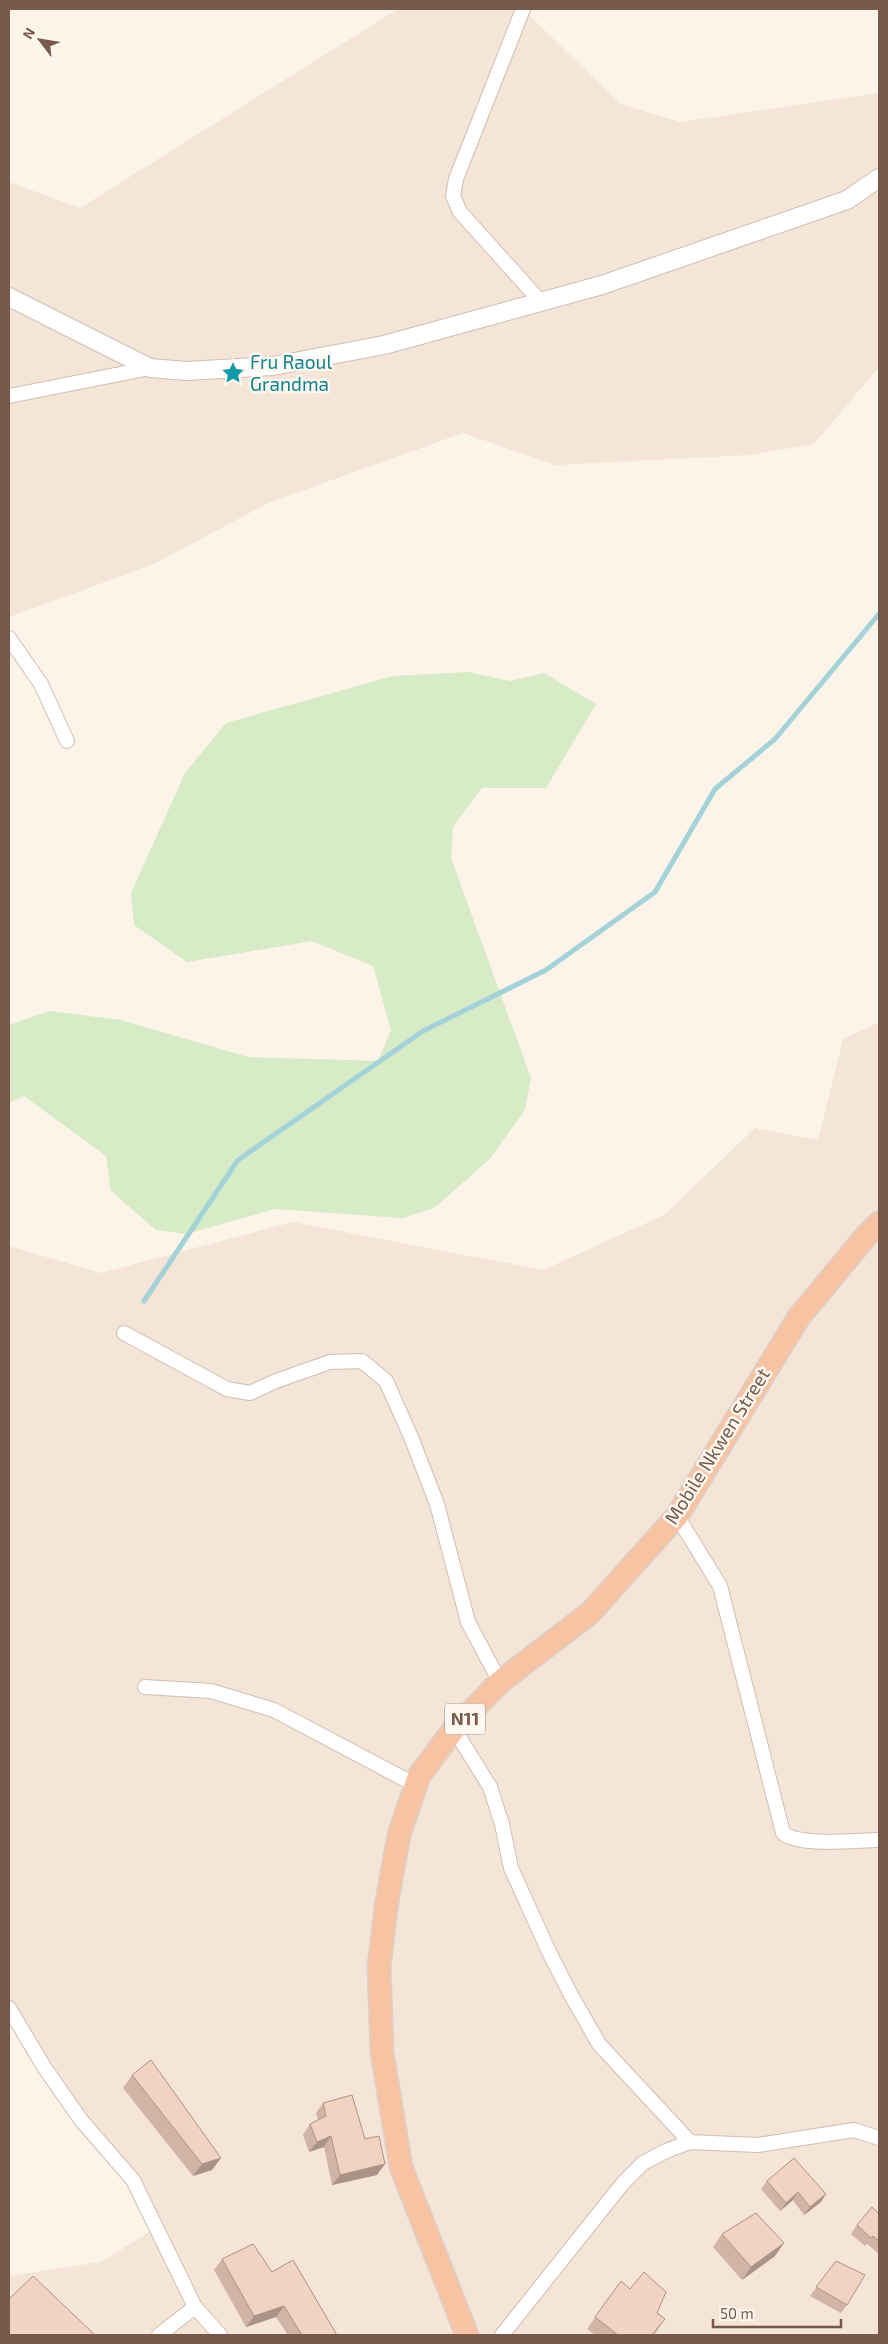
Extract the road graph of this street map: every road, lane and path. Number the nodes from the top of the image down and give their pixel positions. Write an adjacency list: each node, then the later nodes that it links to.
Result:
1 (523, 9): 4 (street)
2 (879, 178): 4 (street)
3 (9, 297): 5 (street)
4 (541, 302): 5 (street)
5 (150, 368): 6 (street)
6 (9, 396)
7 (9, 638): 8 (street)
8 (67, 741)
9 (879, 1223): 11 (highway, Mobile Nkwen Street / N11)
10 (124, 1334): 12 (street)
11 (677, 1516): 12 (highway, Mobile Nkwen Street / N11); 16 (street)
12 (500, 1682): 14 (highway, Mobile Nkwen Street / N11)
13 (145, 1687): 15 (street)
14 (454, 1729): 15 (highway, Mobile Nkwen Street / N11); 19 (street)
15 (419, 1776): 23 (highway, Mobile Nkwen Street / N11)
16 (879, 1840)
17 (9, 2008): 20 (street)
18 (879, 2138): 19 (street)
19 (690, 2142): 24 (street)
20 (195, 2307): 21 (street); 22 (street)
21 (159, 2335)
22 (220, 2335)
23 (468, 2335)
24 (502, 2335)

